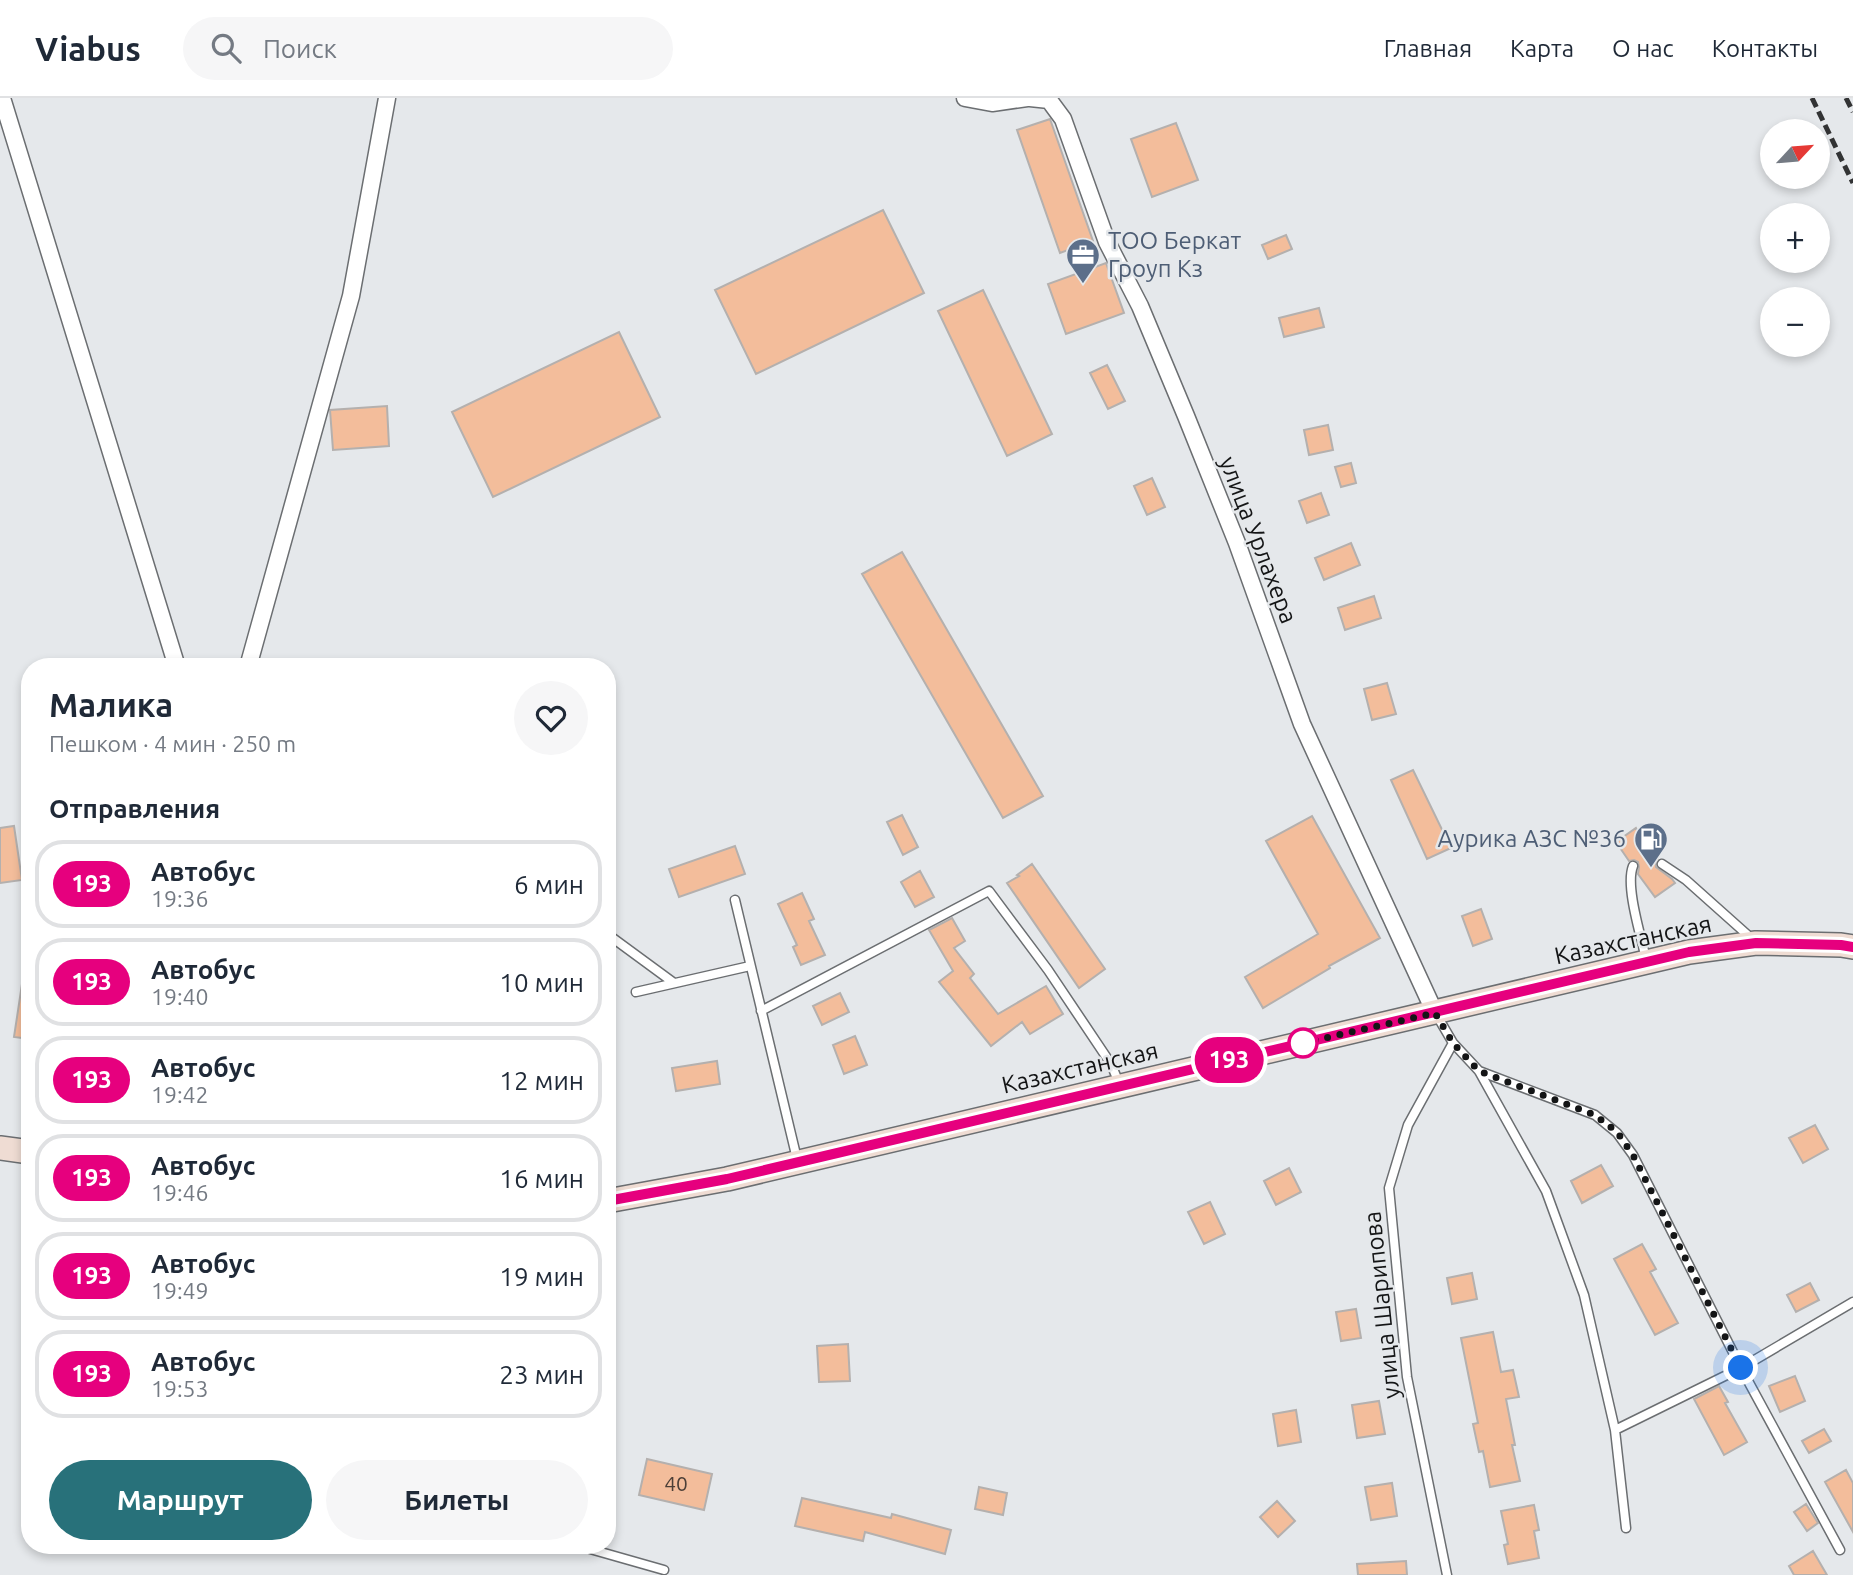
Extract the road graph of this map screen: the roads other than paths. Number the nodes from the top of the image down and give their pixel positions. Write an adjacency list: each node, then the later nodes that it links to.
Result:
1 (2, 98): 5 (street)
2 (387, 98): 6 (street)
3 (965, 98): 4 (street, улица Урлахера)
4 (1028, 98): 18 (street, улица Урлахера)
5 (174, 658)
6 (250, 658)
7 (1662, 864): 11 (lane)
8 (1633, 866): 13 (lane)
9 (735, 900): 14 (lane)
10 (616, 940): 15 (lane)
11 (1756, 943): 12 (main road, Казахстанская); 13 (main road, Казахстанская)
12 (1853, 947)
13 (1646, 962): 18 (main road, Казахстанская)
14 (750, 966): 15 (lane); 17 (lane)
15 (674, 983): 16 (lane)
16 (636, 992)
17 (761, 1011): 21 (lane); 24 (lane)
18 (1435, 1013): 19 (lane); 21 (main road, Казахстанская)
19 (1453, 1043): 20 (lane); 33 (lane, улица Шарипова)
20 (1479, 1071): 27 (lane); 28 (lane)
21 (1120, 1086): 24 (main road, Казахстанская)
22 (0, 1148): 23 (main road)
23 (21, 1151)
24 (798, 1162): 25 (main road, Казахстанская)
25 (616, 1199)
26 (1853, 1302): 27 (lane)
27 (1741, 1368): 28 (lane); 30 (lane)
28 (1615, 1430): 29 (lane)
29 (1626, 1528)
30 (1840, 1550)
31 (608, 1554): 32 (lane)
32 (664, 1570)
33 (1447, 1575)

